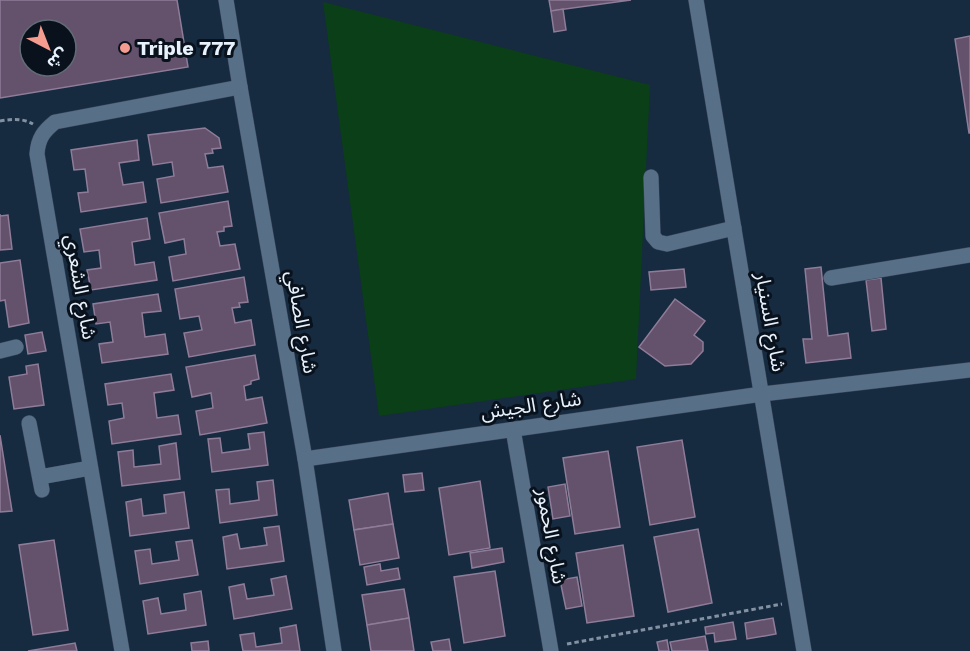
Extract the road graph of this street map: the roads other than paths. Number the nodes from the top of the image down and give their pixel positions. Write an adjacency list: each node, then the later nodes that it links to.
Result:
1 (226, 0): 3 (street, شارع الصافي)
2 (696, 0): 5 (street, شارع السنيار)
3 (240, 87): 14 (street, شارع الصافي); 15 (street, شارع الشعري)
4 (651, 177): 5 (street)
5 (734, 228): 11 (street, شارع السنيار)
6 (970, 255): 7 (street)
7 (831, 278)
8 (16, 347): 9 (street)
9 (0, 351)
10 (970, 370): 11 (street, شارع الجيش)
11 (762, 394): 13 (street, شارع الجيش); 19 (street, شارع السنيار)
12 (29, 423): 15 (street)
13 (513, 429): 14 (street, شارع الجيش); 16 (street, شارع الحمور)
14 (305, 459): 18 (street, شارع الصافي)
15 (90, 468): 17 (street, شارع الشعري)
16 (550, 649)
17 (122, 651)
18 (334, 651)
19 (804, 651)

